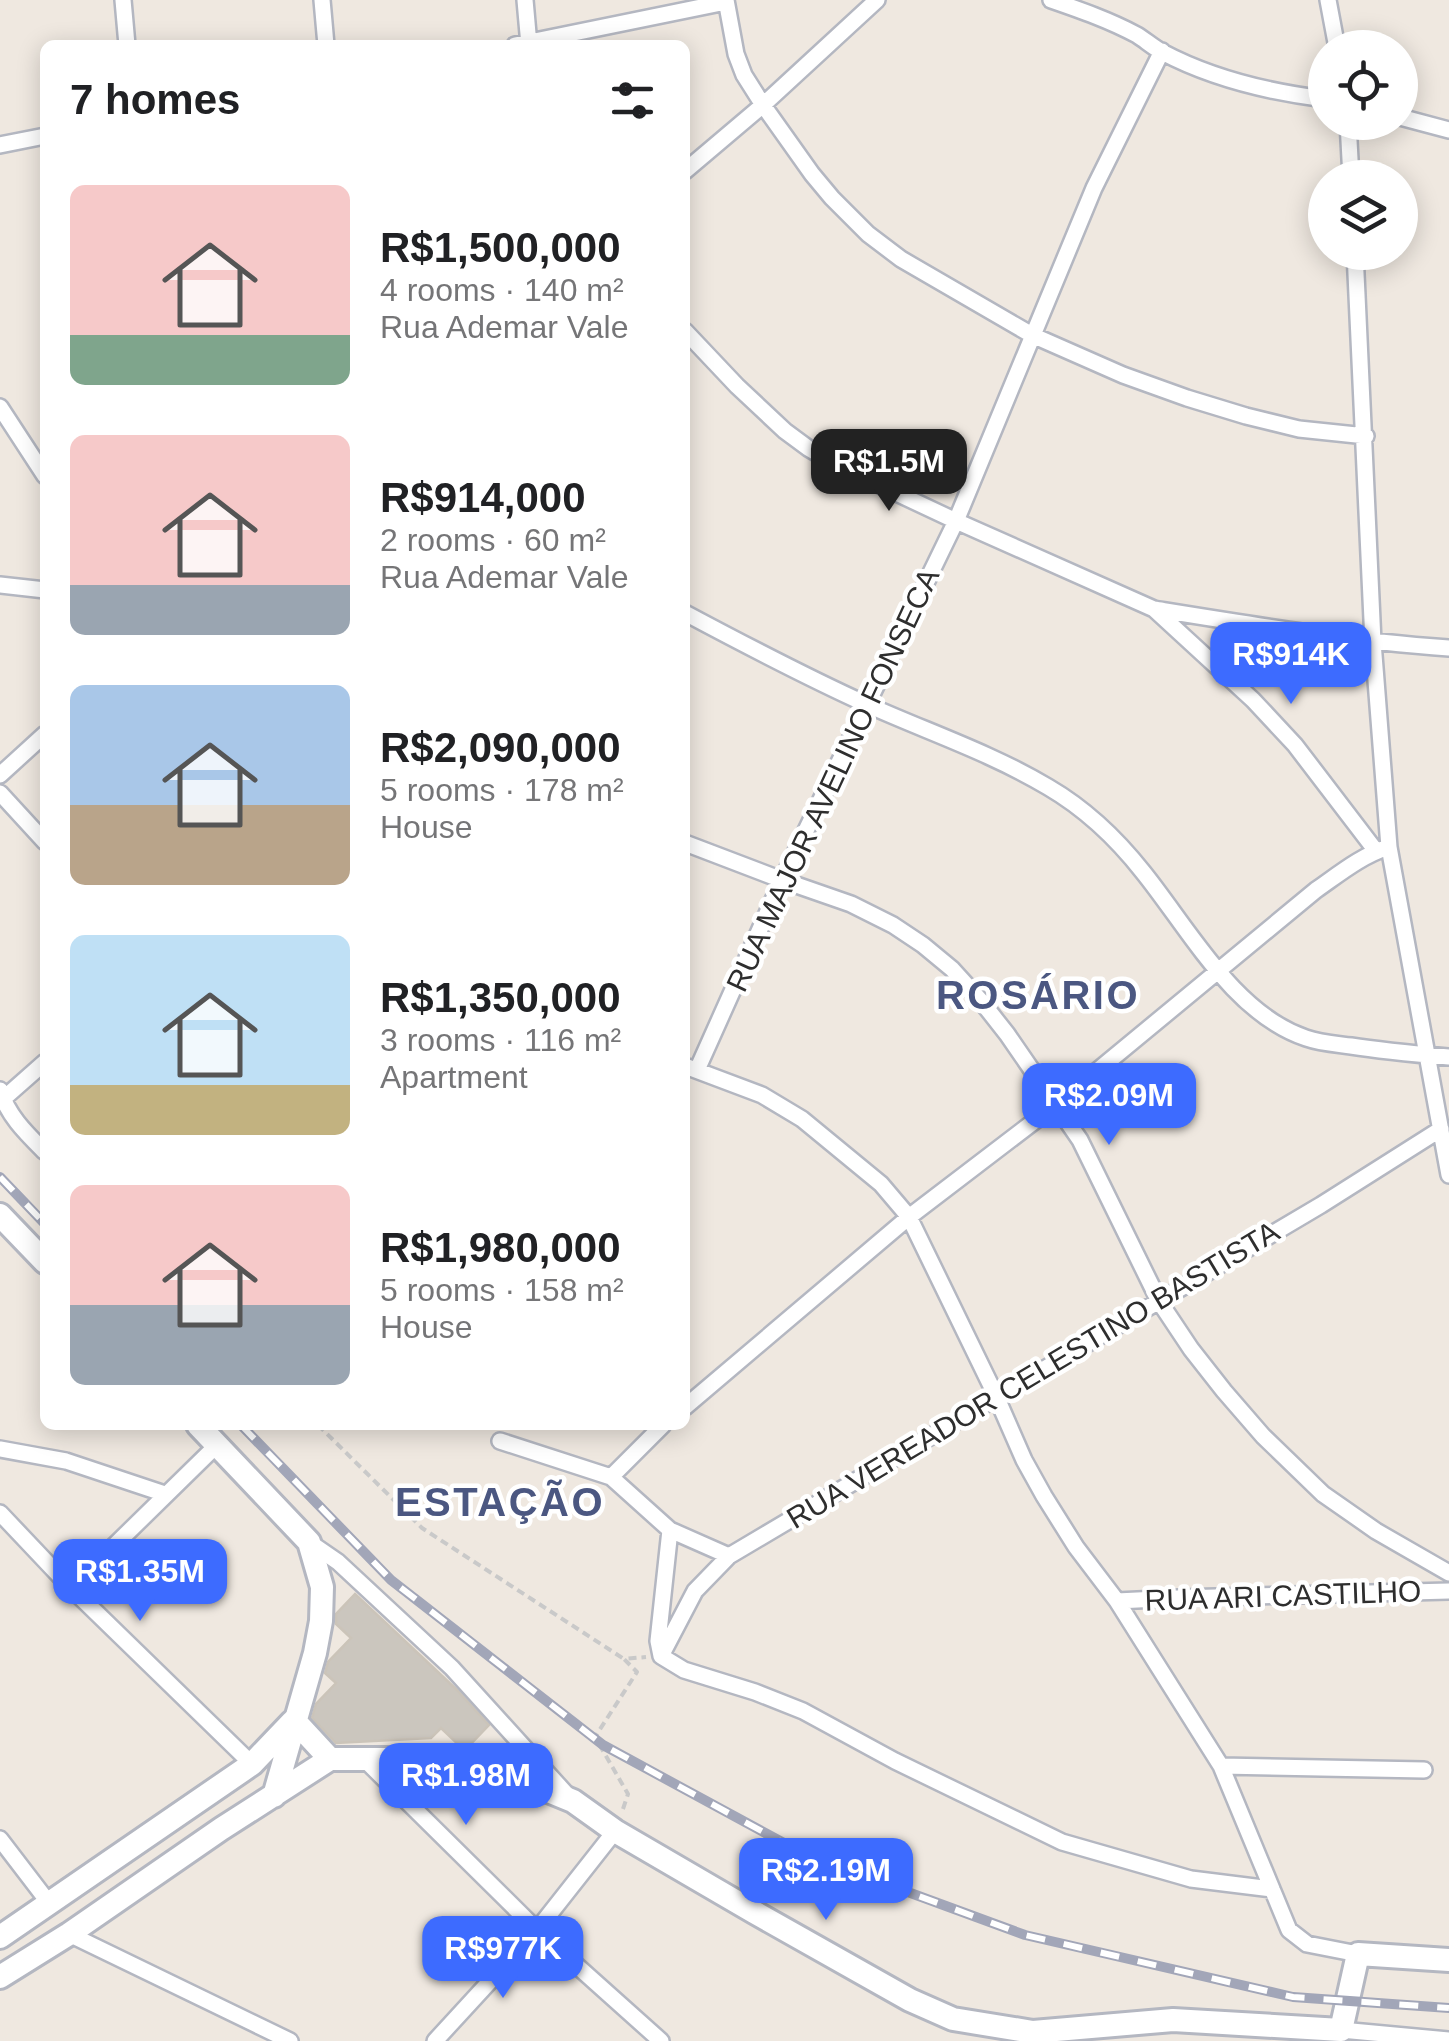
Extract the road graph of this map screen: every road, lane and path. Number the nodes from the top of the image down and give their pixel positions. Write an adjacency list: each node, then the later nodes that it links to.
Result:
1 (123, 0): 11 (street)
2 (322, 0): 12 (street)
3 (525, 0): 13 (street)
4 (877, 0): 17 (street)
5 (1050, 0): 9 (street)
6 (1108, 0): 9 (street)
7 (1328, 0): 10 (street)
8 (726, 1): 14 (street); 17 (street)
9 (1098, 16): 15 (street)
10 (1334, 30)
11 (127, 40)
12 (326, 40)
13 (524, 40)
14 (543, 40)
15 (1162, 52): 16 (street); 24 (street, RUA MAJOR AVELINO FONSECA)
16 (1308, 98)
17 (763, 104): 22 (street); 24 (street)
18 (1418, 122): 19 (street)
19 (1449, 130)
20 (40, 137): 21 (street)
21 (0, 145)
22 (690, 167)
23 (1357, 270): 27 (street)
24 (1032, 335): 27 (street); 29 (street, RUA MAJOR AVELINO FONSECA)
25 (690, 336): 29 (street)
26 (3, 414): 28 (street)
27 (1366, 436): 34 (street)
28 (40, 469)
29 (956, 522): 32 (street); 36 (street, RUA MAJOR AVELINO FONSECA)
30 (0, 586): 31 (street)
31 (40, 590)
32 (1154, 608): 34 (street); 42 (street)
33 (690, 615): 36 (street)
34 (1374, 642): 35 (street); 42 (street)
35 (1449, 648)
36 (868, 705): 43 (street, RUA MAJOR AVELINO FONSECA); 44 (street)
37 (40, 739): 38 (street)
38 (0, 775)
39 (0, 793): 40 (street)
40 (40, 837)
41 (690, 845): 43 (street)
42 (1382, 849): 44 (street); 45 (street)
43 (782, 880): 48 (street, RUA MAJOR AVELINO FONSECA); 50 (street)
44 (1218, 970): 45 (street); 50 (street)
45 (1428, 1055): 46 (street); 51 (street)
46 (1449, 1056)
47 (40, 1066): 49 (street)
48 (691, 1068): 55 (street)
49 (1, 1095): 52 (street)
50 (1057, 1104): 55 (street); 57 (street)
51 (1441, 1130): 53 (street); 57 (street, RUA VEREADOR CELESTINO BASTISTA)
52 (40, 1147)
53 (1449, 1175)
54 (0, 1214): 56 (main road)
55 (909, 1217): 58 (street); 59 (street)
56 (40, 1257)
57 (1159, 1301): 58 (street, RUA VEREADOR CELESTINO BASTISTA); 72 (street)
58 (996, 1396): 71 (street, RUA VEREADOR CELESTINO BASTISTA); 75 (street)
59 (690, 1403)
60 (203, 1430): 64 (main road)
61 (323, 1430): 77 (path)
62 (658, 1430): 66 (street)
63 (500, 1441): 66 (street)
64 (216, 1444): 67 (street); 70 (main road)
65 (0, 1449): 67 (street)
66 (610, 1478): 69 (street)
67 (165, 1494): 73 (street)
68 (0, 1513): 73 (street)
69 (670, 1530): 71 (street); 76 (street)
70 (309, 1542): 78 (main road); 87 (street)
71 (730, 1556): 76 (street, RUA VEREADOR CELESTINO BASTISTA)
72 (1449, 1571)
73 (71, 1588): 82 (street)
74 (1449, 1591): 75 (street, RUA ARI CASTILHO)
75 (1117, 1601): 83 (street)
76 (661, 1656): 77 (path); 91 (street)
77 (624, 1658): 89 (path)
78 (294, 1720): 80 (main road); 81 (main road); 82 (main road)
79 (364, 1758): 80 (main road); 87 (main road); 93 (street)
80 (330, 1759): 81 (main road); 85 (main road)
81 (282, 1763): 82 (main road); 85 (main road)
82 (252, 1764): 86 (main road)
83 (1221, 1766): 84 (street); 91 (street)
84 (1424, 1770)
85 (274, 1796): 88 (main road)
86 (200, 1800): 88 (main road); 92 (main road)
87 (573, 1802): 89 (main road)
88 (222, 1829): 94 (main road)
89 (615, 1830): 93 (street); 100 (main road)
90 (0, 1839): 92 (street)
91 (1272, 1889): 96 (street)
92 (48, 1903): 94 (main road); 95 (main road)
93 (538, 1930): 103 (street); 104 (street)
94 (70, 1934): 98 (main road); 102 (street)
95 (0, 1936)
96 (1358, 1954): 97 (main road); 99 (main road)
97 (1449, 1960)
98 (0, 1977)
99 (1342, 2030): 100 (main road); 101 (street)
100 (1032, 2037)
101 (1449, 2040)
102 (290, 2041)
103 (435, 2041)
104 (661, 2041)

